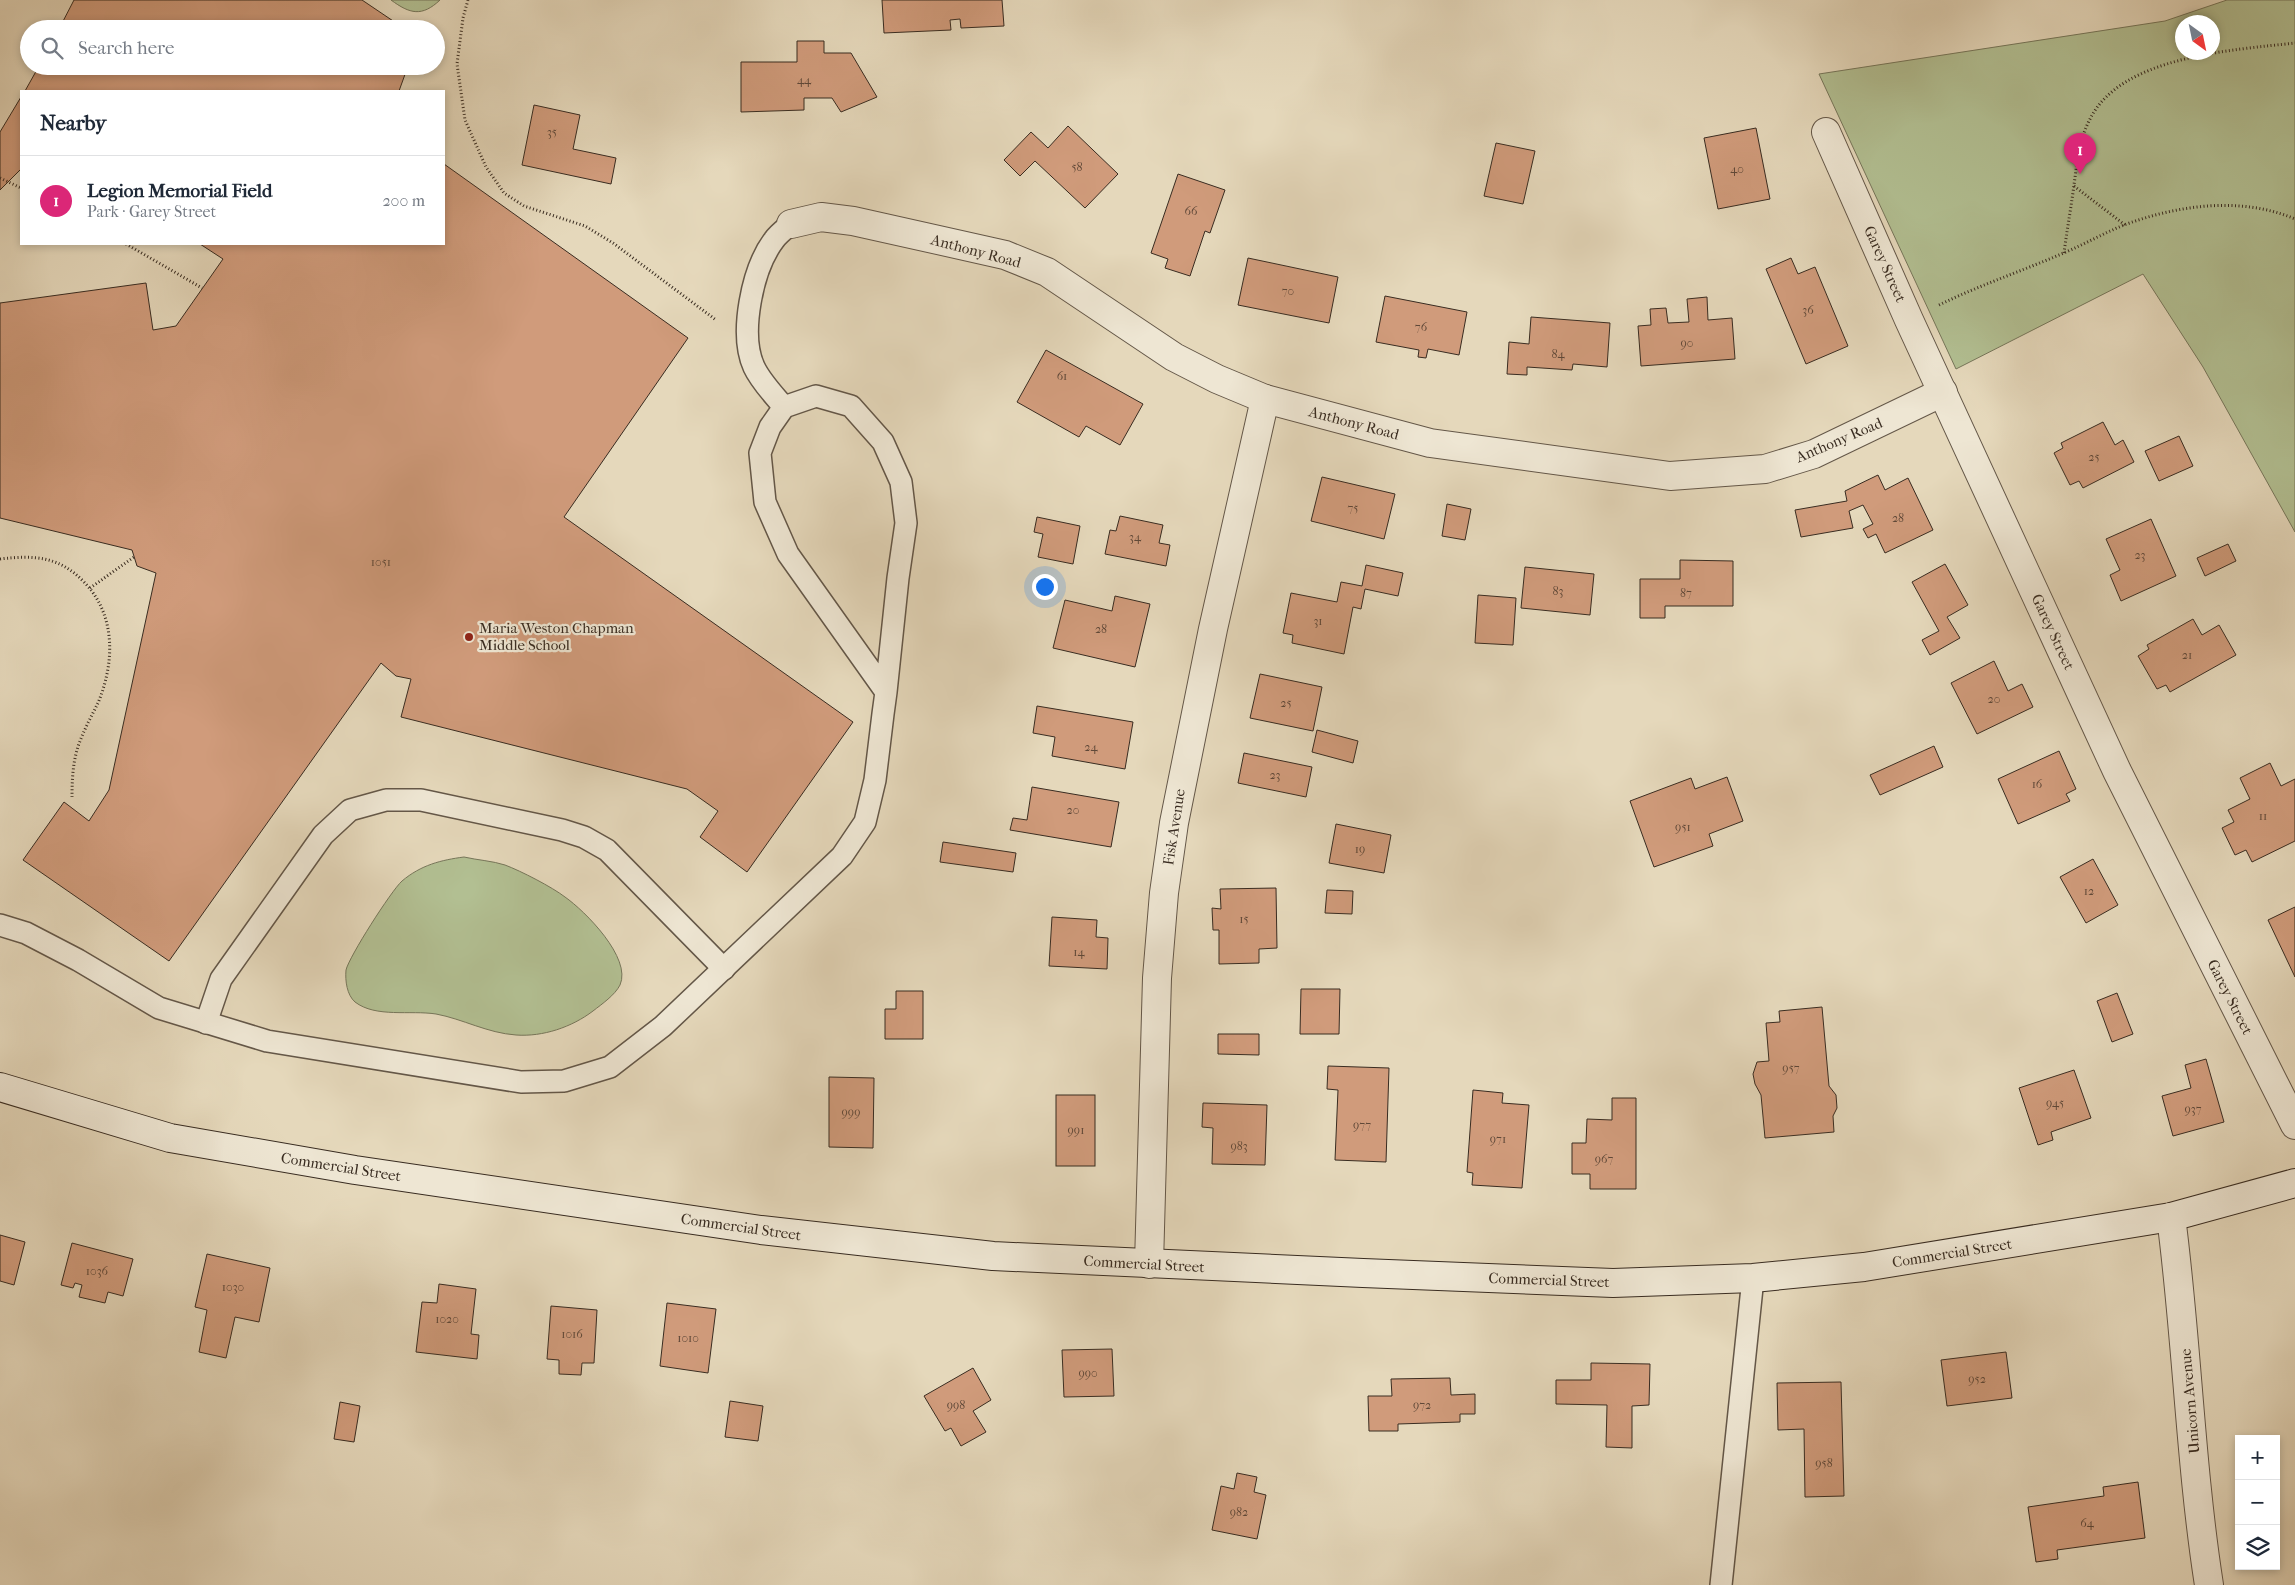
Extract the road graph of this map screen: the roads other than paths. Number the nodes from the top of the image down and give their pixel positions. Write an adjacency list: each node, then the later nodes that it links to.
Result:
1 (1826, 132): 3 (street, Garey Street)
2 (791, 224): 4 (street, Anthony Road); 5 (lane)
3 (1943, 392): 4 (street, Anthony Road); 11 (street, Garey Street)
4 (1265, 399): 14 (street, Fisk Avenue)
5 (784, 407): 6 (lane); 6 (lane)
6 (886, 692): 8 (lane)
7 (0, 925): 9 (lane)
8 (724, 969): 9 (lane); 9 (lane)
9 (206, 1023)
10 (0, 1087): 14 (street, Commercial Street)
11 (2295, 1126)
12 (2295, 1183): 13 (street, Commercial Street)
13 (2170, 1217): 15 (street, Commercial Street); 17 (street, Unicorn Avenue)
14 (1149, 1264): 15 (street, Commercial Street)
15 (1753, 1278): 16 (lane)
16 (1721, 1585)
17 (2208, 1585)

